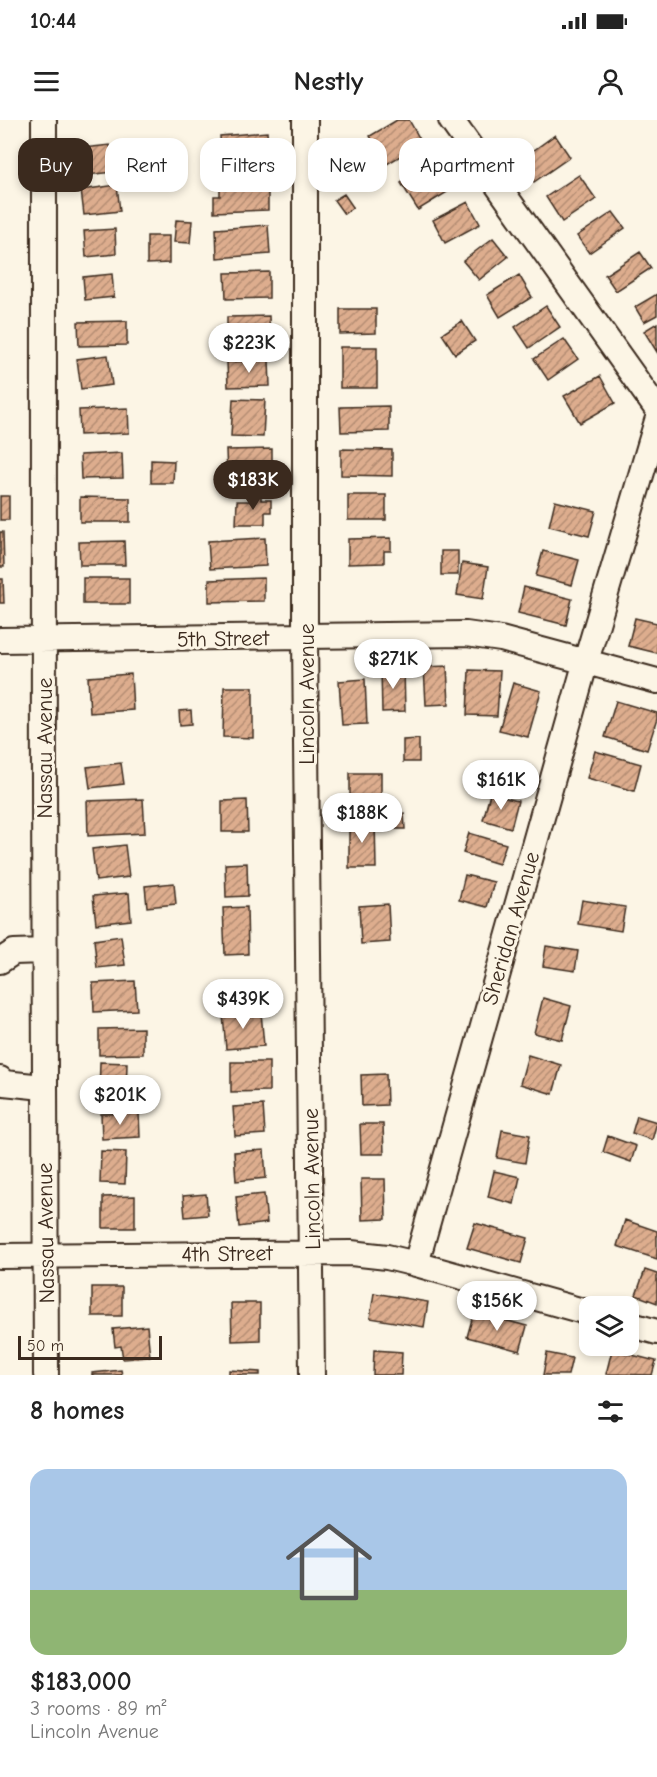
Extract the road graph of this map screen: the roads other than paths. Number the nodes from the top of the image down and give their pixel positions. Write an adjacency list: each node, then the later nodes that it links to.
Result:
1 (44, 120): 8 (street, Nassau Avenue)
2 (305, 120): 6 (street, Lincoln Avenue)
3 (451, 120): 4 (street)
4 (657, 409)
5 (657, 421): 9 (street, Sheridan Avenue)
6 (305, 637): 8 (street, 5th Street); 9 (street, 5th Street); 15 (street, Lincoln Avenue)
7 (0, 640): 8 (street, 5th Street)
8 (45, 640): 11 (street, Nassau Avenue)
9 (586, 661): 10 (street, 5th Street); 18 (street, Sheridan Avenue)
10 (657, 681)
11 (43, 951): 12 (street); 14 (street, Nassau Avenue)
12 (0, 961)
13 (0, 1079): 14 (street)
14 (43, 1087): 16 (street, Nassau Avenue)
15 (311, 1252): 16 (street, 4th Street); 18 (street, 4th Street); 23 (street, Lincoln Avenue)
16 (45, 1255): 17 (street, 4th Street); 22 (street, Nassau Avenue)
17 (0, 1256)
18 (416, 1264): 19 (street, 4th Street)
19 (579, 1310)
20 (639, 1327): 21 (street)
21 (657, 1332)
22 (46, 1375)
23 (312, 1375)

